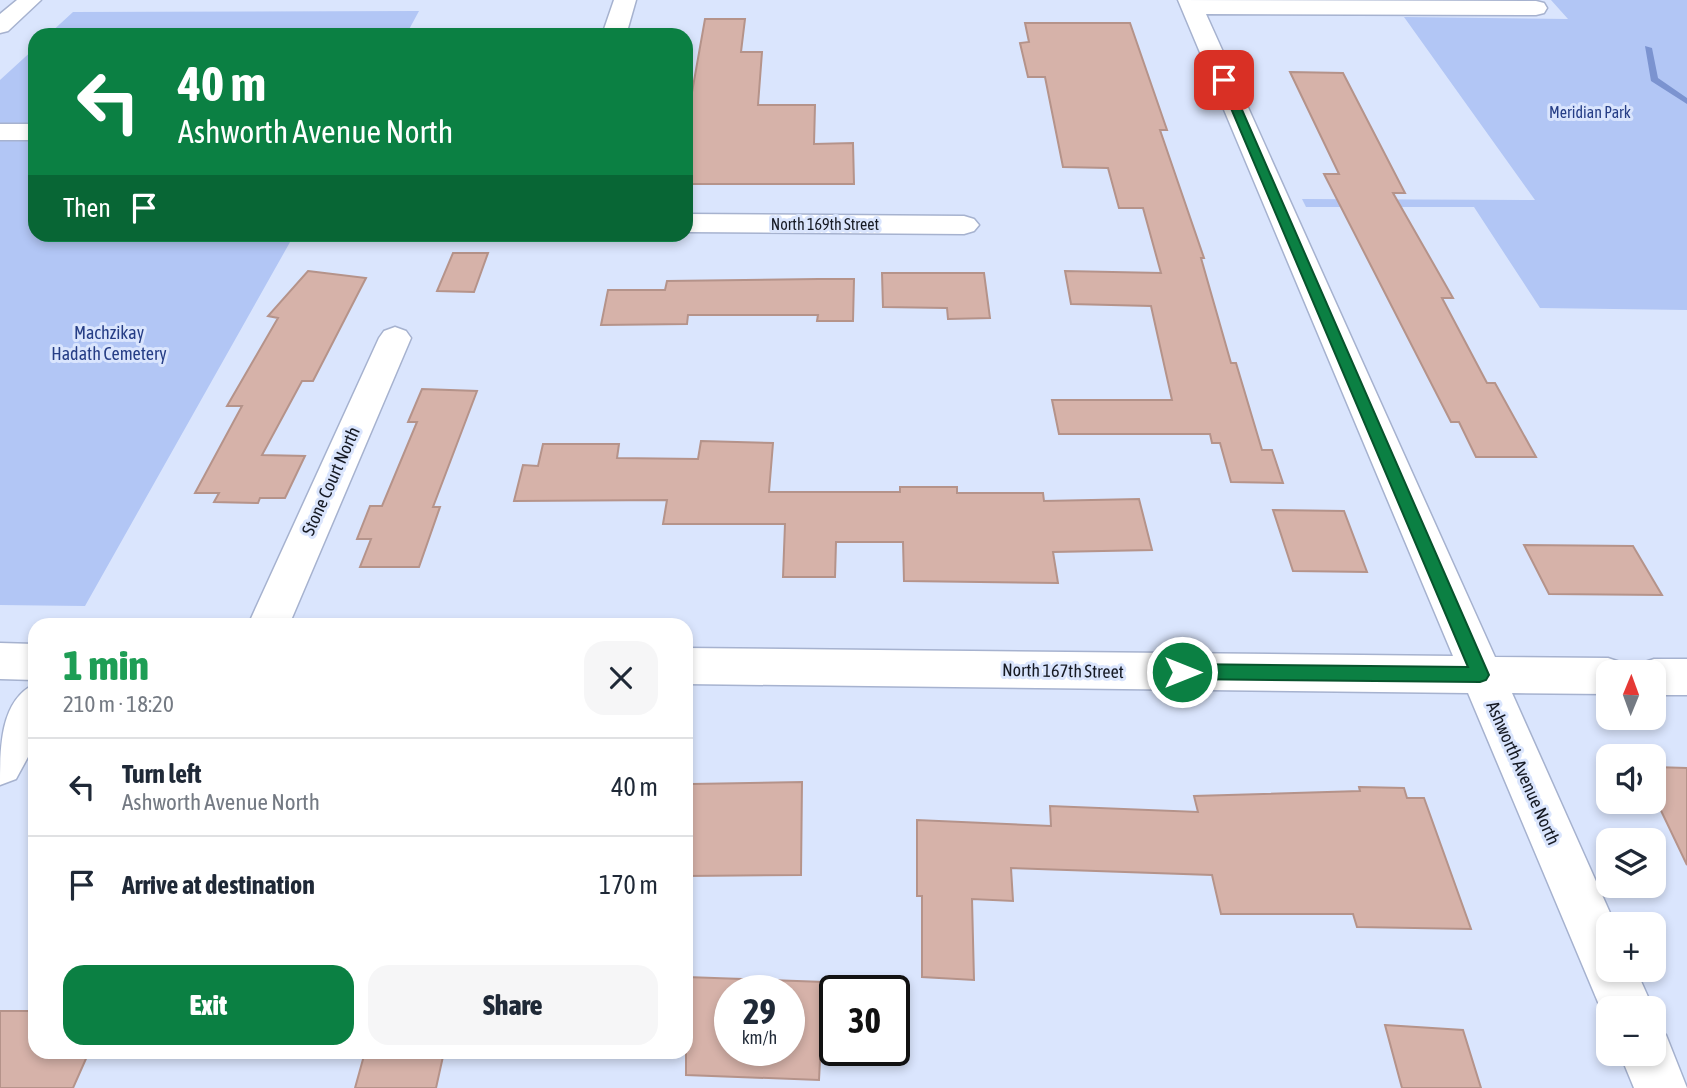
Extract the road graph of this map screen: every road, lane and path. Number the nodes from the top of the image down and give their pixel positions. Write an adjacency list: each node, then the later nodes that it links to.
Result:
1 (30, 0): 5 (street)
2 (625, 0): 6 (street)
3 (1191, 4): 4 (street); 16 (street, Ashworth Avenue North)
4 (1536, 8)
5 (0, 26)
6 (616, 28)
7 (0, 132): 8 (street)
8 (28, 132)
9 (693, 223): 10 (street, North 169th Street)
10 (964, 225)
11 (396, 338): 12 (street, Stone Court North)
12 (271, 618)
13 (0, 661): 14 (street)
14 (28, 662)
15 (693, 667): 16 (street, North 167th Street)
16 (1480, 675): 17 (street, North 167th Street); 22 (street, Ashworth Avenue North)
17 (1596, 676)
18 (1666, 677): 19 (street)
19 (1687, 677)
20 (28, 715): 21 (street)
21 (0, 765)
22 (1596, 938)
23 (1652, 1066): 24 (street)
24 (1662, 1088)

